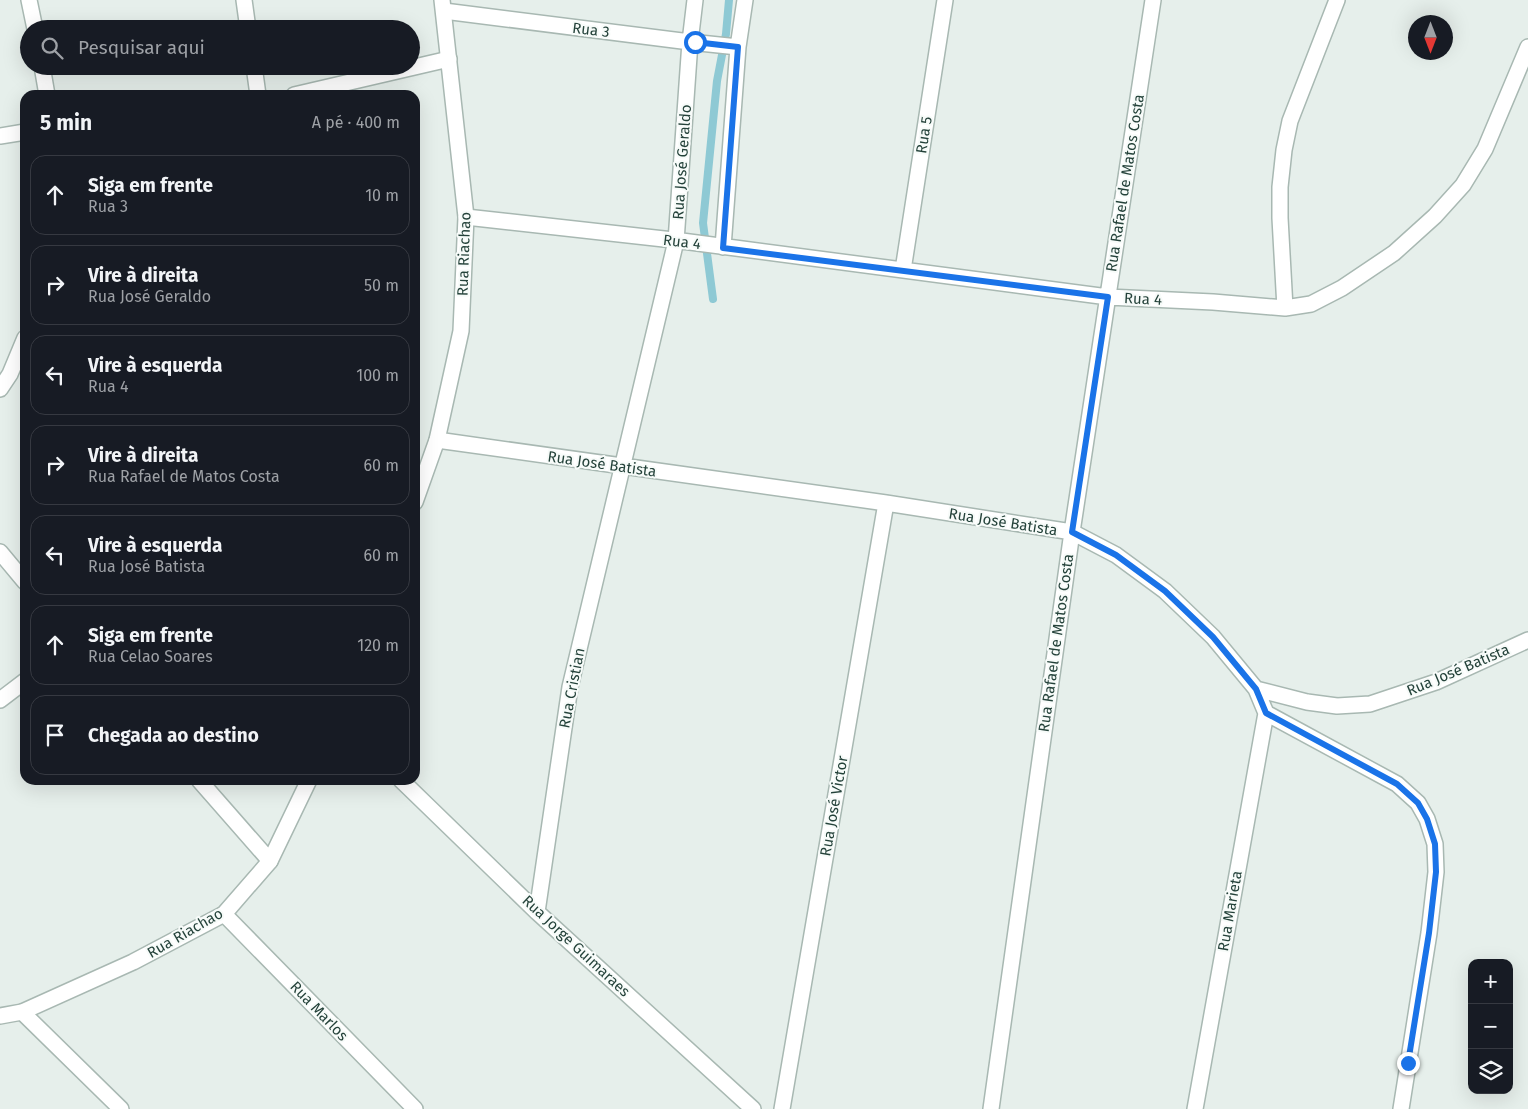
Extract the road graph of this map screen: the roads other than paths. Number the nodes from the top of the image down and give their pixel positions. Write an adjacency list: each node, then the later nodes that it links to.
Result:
1 (29, 0): 9 (street)
2 (244, 0): 10 (street)
3 (695, 0): 11 (street, Rua José Geraldo)
4 (745, 0): 12 (street)
5 (945, 0): 27 (street, Rua 5)
6 (1154, 0): 28 (street, Rua Rafael de Matos Costa)
7 (1337, 0): 29 (street)
8 (443, 6): 11 (street, Rua 3); 14 (street, Rua Riachao)
9 (33, 20)
10 (247, 20)
11 (692, 42): 12 (street, Rua 3); 25 (street, Rua José Geraldo)
12 (734, 46): 26 (street)
13 (1528, 47): 29 (street, Rua 4)
14 (449, 59): 15 (street); 24 (street, Rua Riachao)
15 (420, 66)
16 (44, 75): 19 (street)
17 (255, 75): 20 (street)
18 (380, 75): 21 (street)
19 (47, 90)
20 (257, 90)
21 (316, 90)
22 (20, 133): 23 (street)
23 (0, 136)
24 (466, 218): 25 (street, Rua 4); 32 (street, Rua Riachao)
25 (679, 241): 26 (street, Rua 4); 33 (street, Rua José Geraldo)
26 (720, 247): 27 (street, Rua 4)
27 (903, 270): 28 (street, Rua 4)
28 (1108, 297): 29 (street, Rua 4); 36 (street, Rua Rafael de Matos Costa)
29 (1285, 308)
30 (20, 350): 31 (street)
31 (0, 389)
32 (437, 440): 33 (street, Rua José Batista); 34 (street, Rua Riachao)
33 (623, 467): 35 (street, Rua José Batista); 48 (street, Rua Cristian)
34 (420, 488)
35 (886, 503): 36 (street, Rua José Batista); 55 (street, Rua José Victor)
36 (1072, 532): 41 (street, Rua José Batista); 56 (street, Rua Rafael de Matos Costa)
37 (0, 552): 38 (street)
38 (20, 576)
39 (1528, 640): 41 (street, Rua José Batista)
40 (20, 685): 42 (street)
41 (1256, 689): 43 (street)
42 (0, 700)
43 (1266, 713): 57 (street, Rua Marieta); 58 (street)
44 (202, 785): 47 (street)
45 (308, 785): 47 (street, Rua Riachao)
46 (406, 785): 48 (street, Rua Jorge Guimaraes)
47 (270, 861): 49 (street, Rua Riachao)
48 (537, 912): 54 (street, Rua Jorge Guimaraes)
49 (224, 914): 50 (street, Rua Riachao); 53 (street, Rua Marlos)
50 (22, 1012): 51 (street, Rua Riachao); 52 (street)
51 (0, 1016)
52 (120, 1109)
53 (415, 1109)
54 (753, 1109)
55 (782, 1109)
56 (991, 1109)
57 (1195, 1109)
58 (1401, 1109)

